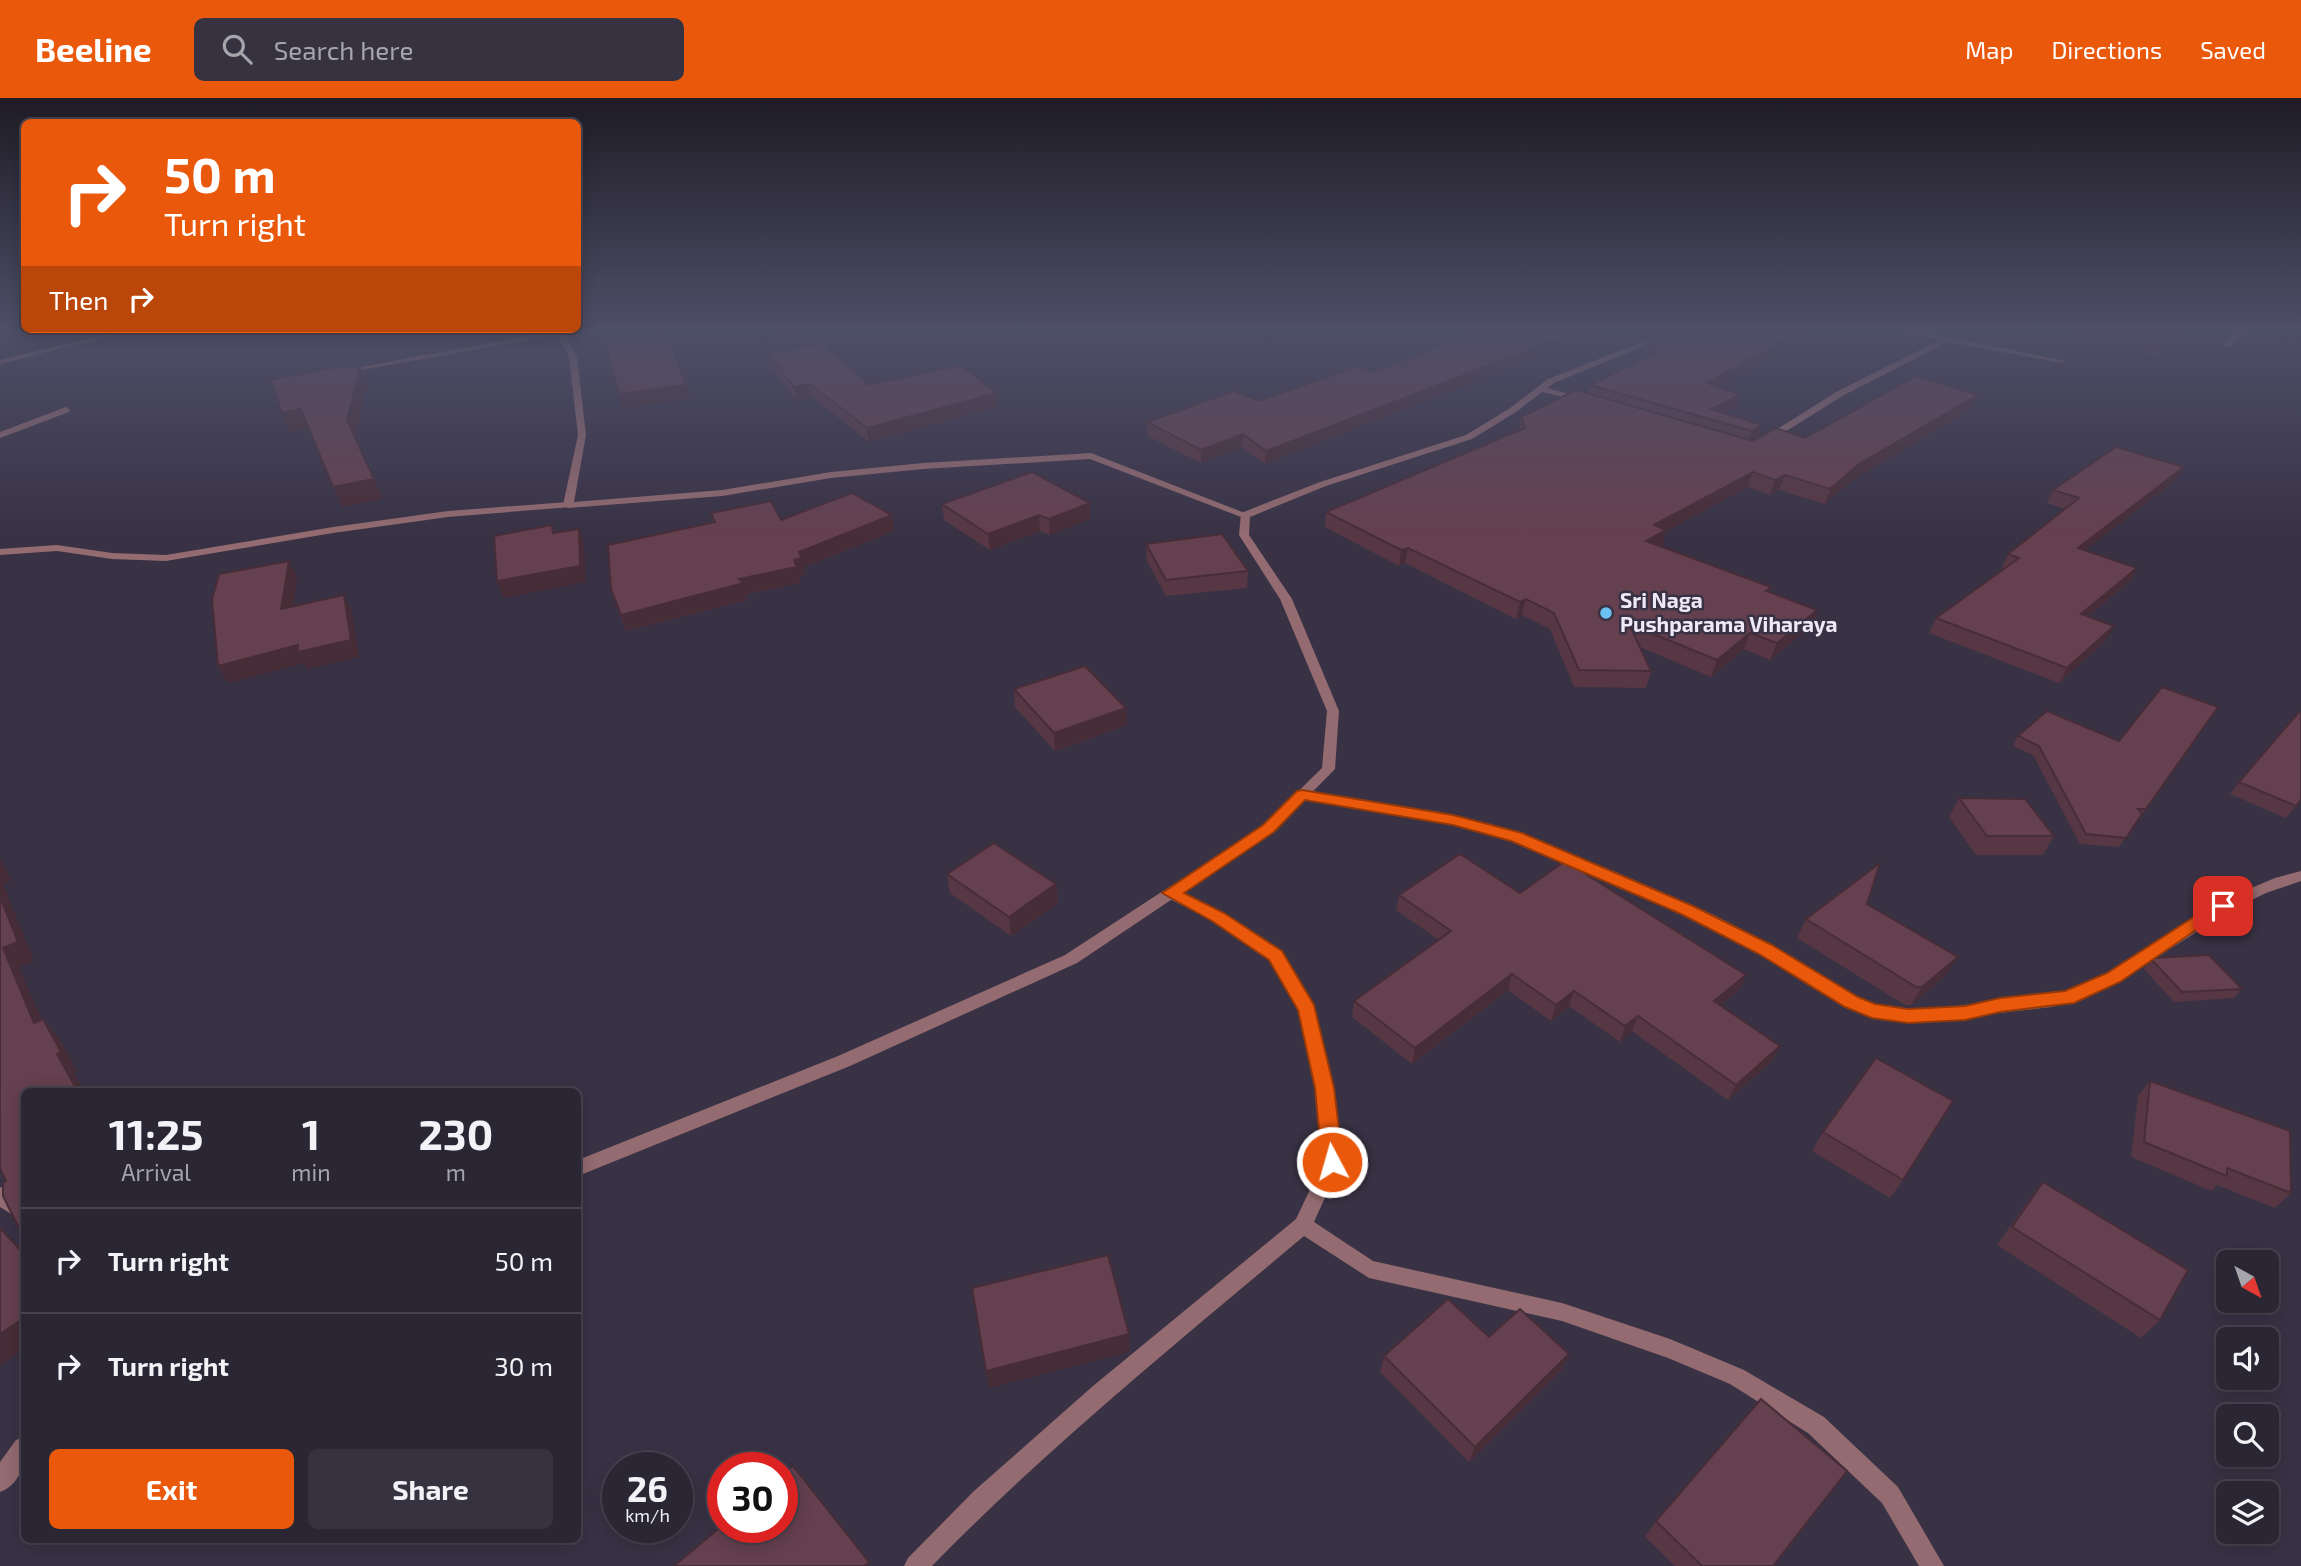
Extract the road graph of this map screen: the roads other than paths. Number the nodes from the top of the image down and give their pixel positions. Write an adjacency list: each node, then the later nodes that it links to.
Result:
1 (578, 397): 9 (street)
2 (1531, 397): 10 (street)
3 (1568, 397): 5 (street)
4 (1835, 397): 8 (street)
5 (1594, 404)
6 (66, 410): 7 (street)
7 (0, 435)
8 (1760, 443)
9 (568, 505): 10 (street); 11 (street)
10 (1245, 515): 12 (street)
11 (0, 552)
12 (1302, 795): 13 (street); 14 (street)
13 (2301, 876)
14 (1171, 893): 15 (street); 16 (street)
15 (581, 1167)
16 (1303, 1225): 19 (street); 20 (street)
17 (21, 1452): 18 (street)
18 (0, 1481)
19 (916, 1566)
20 (1932, 1566)

